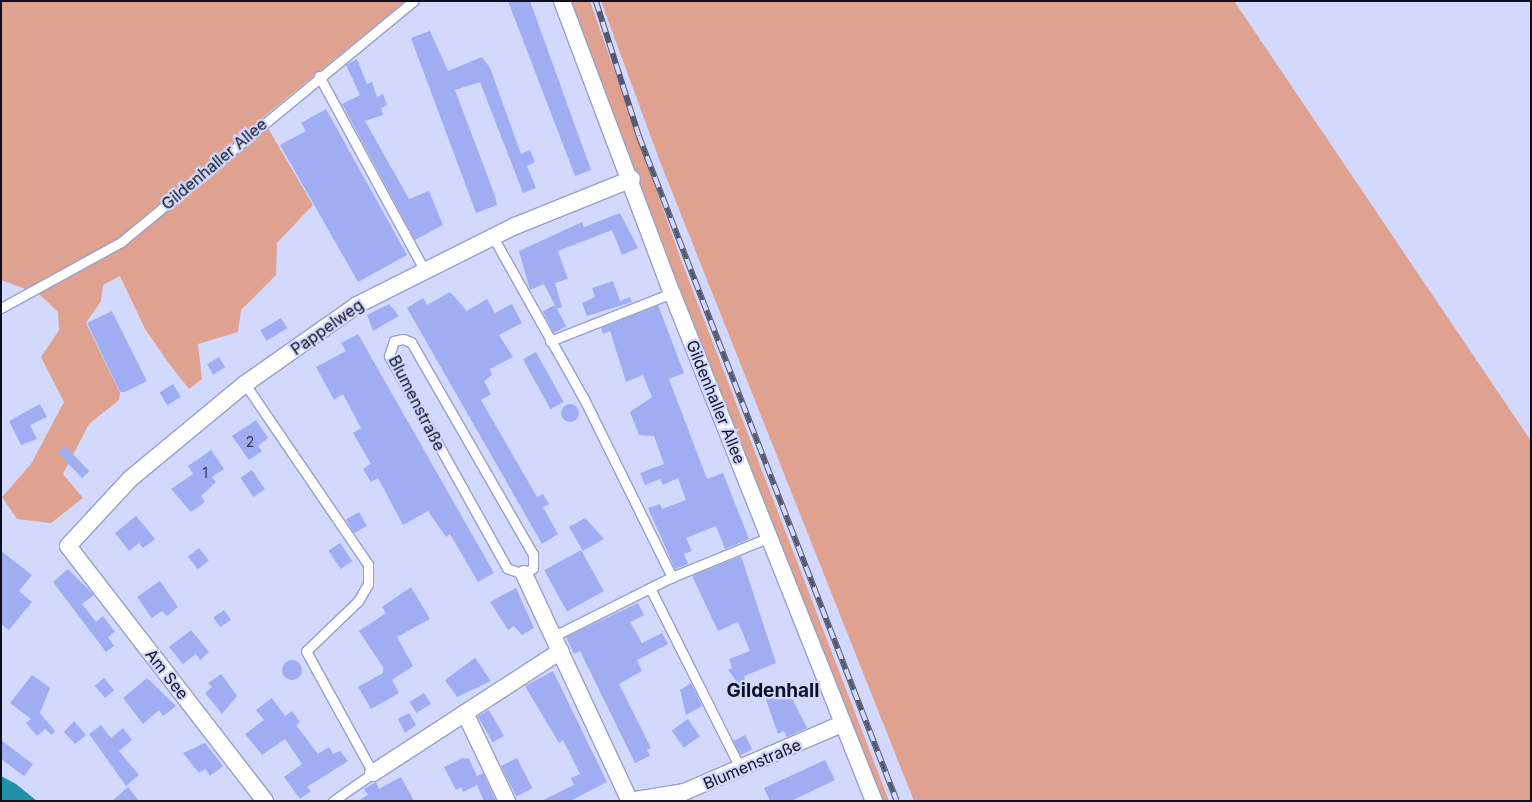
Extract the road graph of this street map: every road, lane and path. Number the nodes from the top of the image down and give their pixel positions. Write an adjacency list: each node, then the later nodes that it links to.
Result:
1 (413, 1): 3 (lane, Gildenhaller Allee)
2 (562, 1): 4 (street, Gildenhaller Allee)
3 (319, 76): 6 (lane); 8 (lane, Gildenhaller Allee)
4 (632, 179): 5 (street, Pappelweg); 7 (street, Gildenhaller Allee)
5 (493, 237): 6 (street, Pappelweg); 9 (lane)
6 (424, 269): 10 (street, Pappelweg)
7 (672, 293): 9 (lane); 11 (street, Gildenhaller Allee)
8 (1, 308)
9 (550, 341): 14 (lane)
10 (245, 384): 12 (street, Pappelweg); 21 (lane)
11 (770, 537): 14 (lane); 19 (street, Gildenhaller Allee)
12 (68, 546): 23 (street, Am See)
13 (524, 574): 13 (lane, Blumenstraße); 16 (street, Blumenstraße)
14 (672, 577): 15 (lane)
15 (650, 588): 16 (lane); 20 (lane)
16 (554, 636): 17 (street, Blumenstraße)
17 (561, 652): 18 (street); 22 (street, Blumenstraße)
18 (465, 713): 21 (street); 25 (street)
19 (842, 724): 20 (street, Blumenstraße); 26 (street, Gildenhaller Allee)
20 (741, 771): 22 (street, Blumenstraße)
21 (373, 773): 24 (lane)
22 (629, 800)
23 (265, 801)
24 (333, 801)
25 (507, 801)
26 (874, 801)

